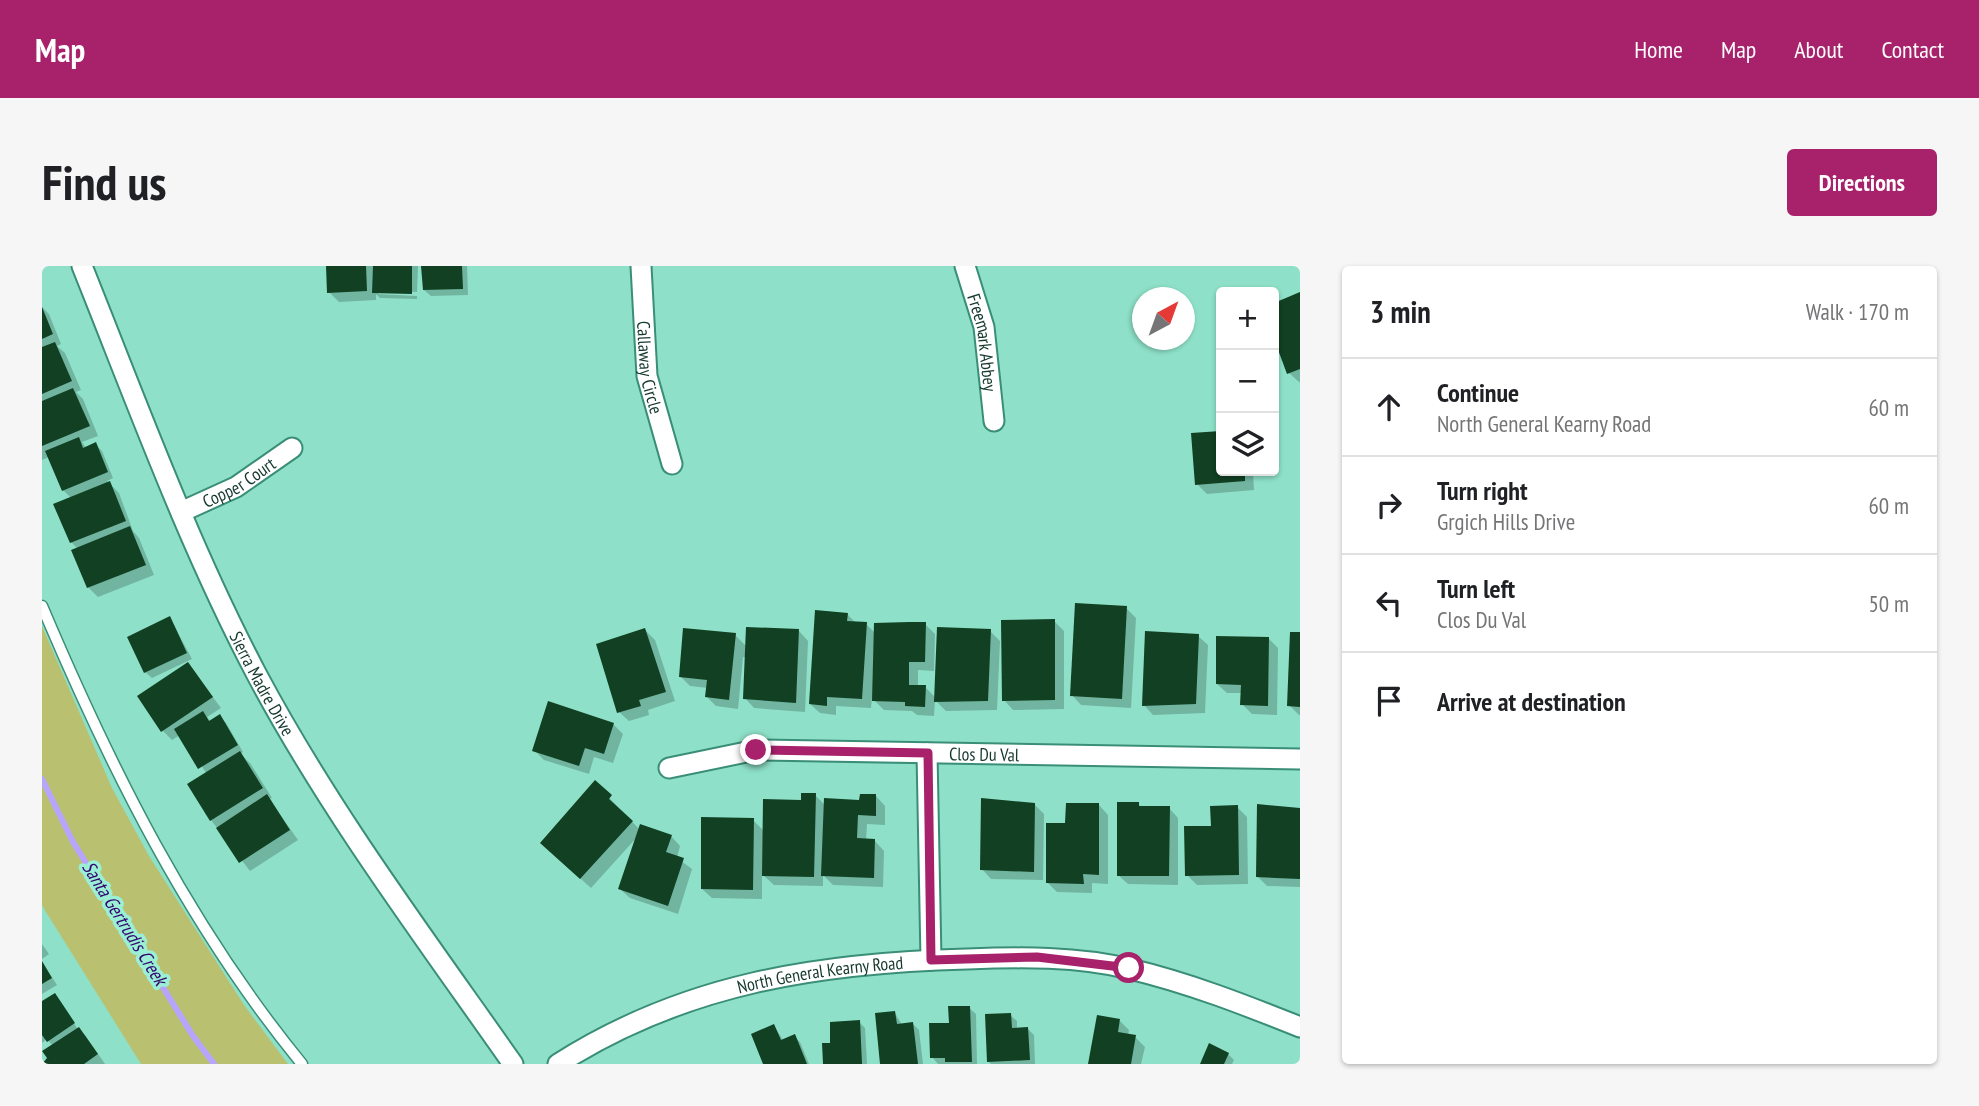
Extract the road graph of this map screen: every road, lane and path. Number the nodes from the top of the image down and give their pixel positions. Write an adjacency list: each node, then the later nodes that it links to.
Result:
1 (82, 266): 7 (street, Sierra Madre Drive)
2 (641, 266): 6 (street, Callaway Circle)
3 (965, 266): 4 (street, Freemark Abbey)
4 (994, 421)
5 (292, 448): 7 (street, Copper Court)
6 (672, 464)
7 (181, 512): 15 (street, Sierra Madre Drive)
8 (42, 606): 14 (lane)
9 (928, 753): 10 (street, Clos Du Val); 11 (street, Clos Du Val); 12 (street)
10 (1300, 759)
11 (669, 768)
12 (931, 960): 13 (street, North General Kearny Road); 16 (street, North General Kearny Road)
13 (1300, 1027)
14 (302, 1064)
15 (513, 1064)
16 (558, 1064)

